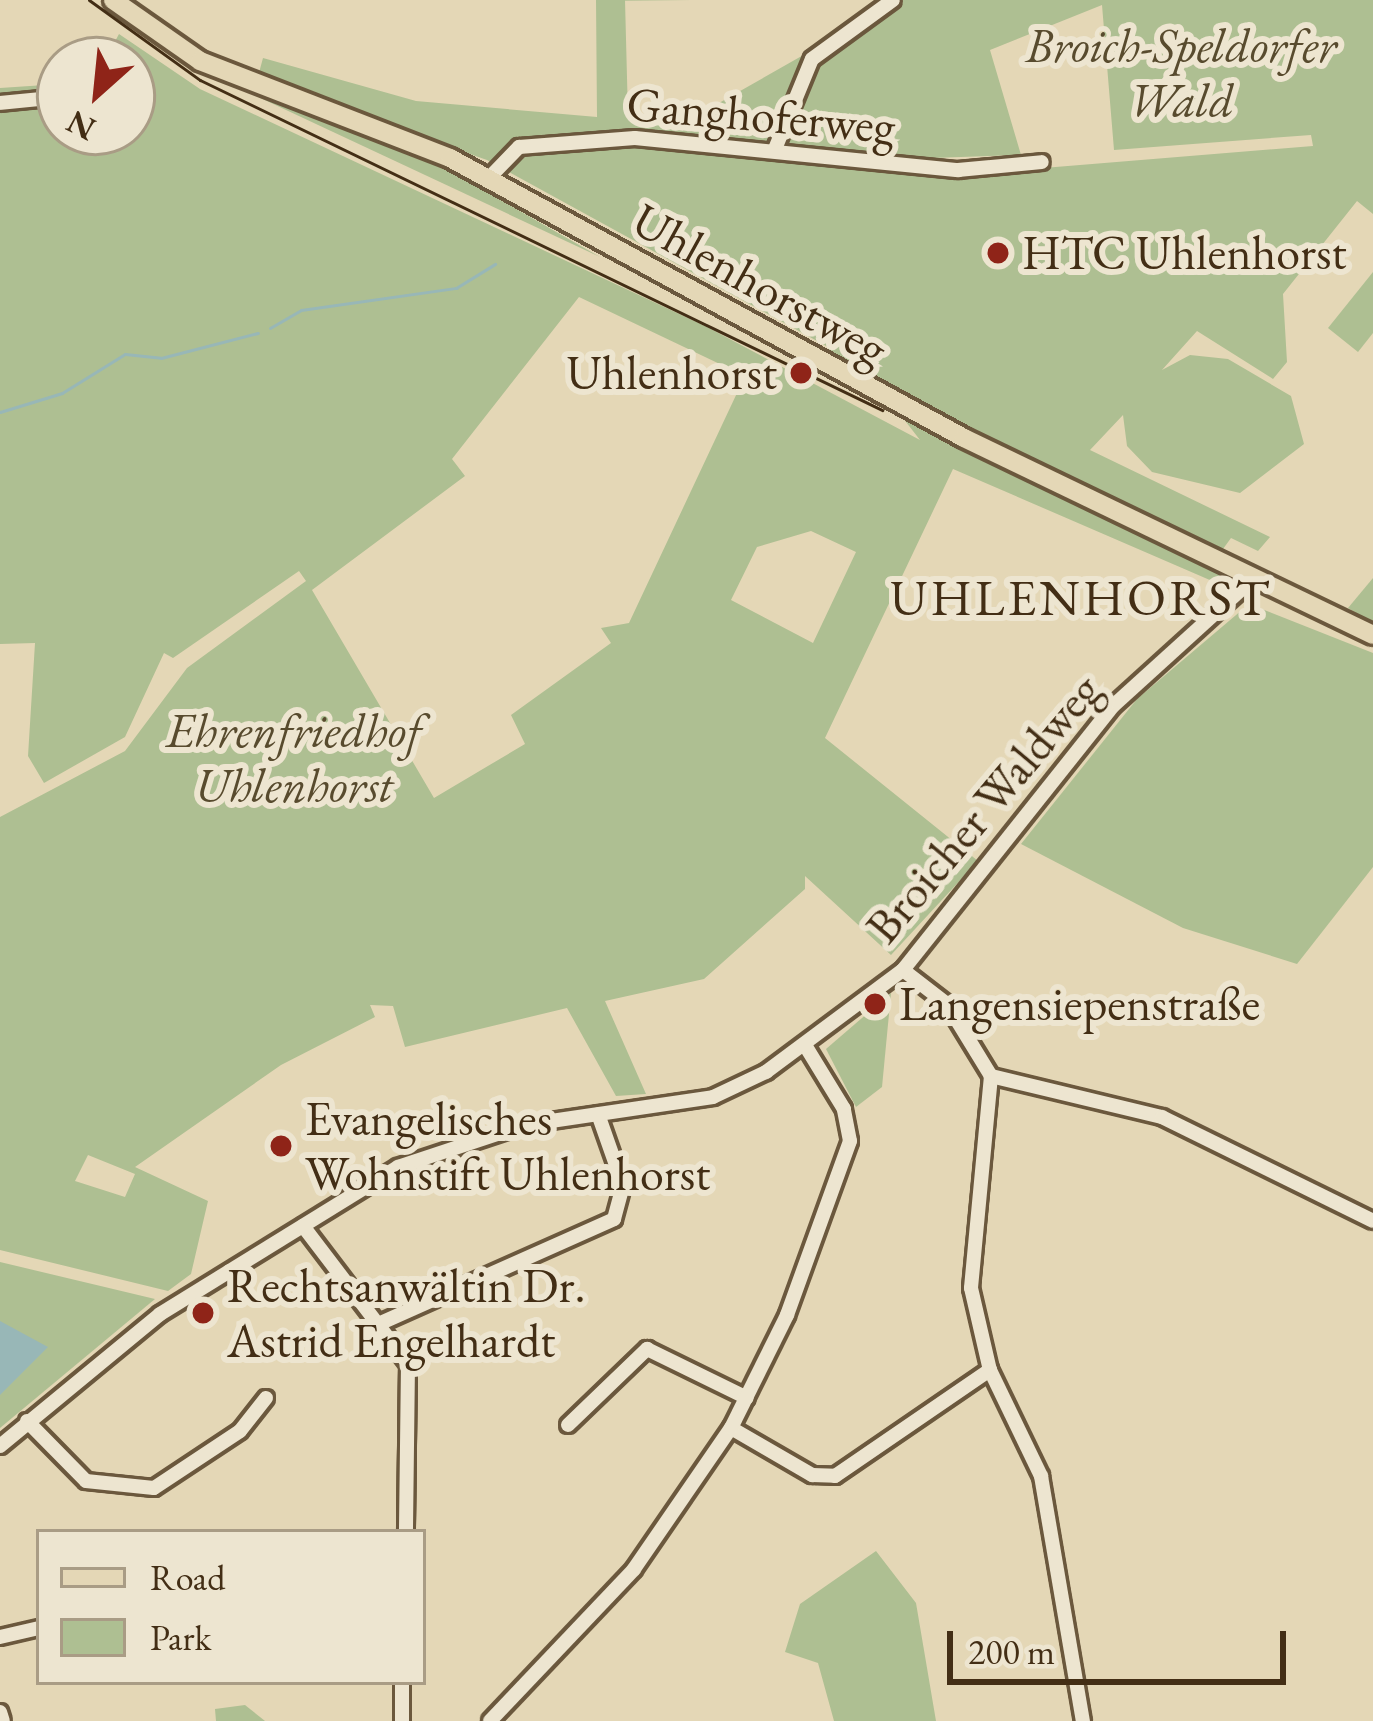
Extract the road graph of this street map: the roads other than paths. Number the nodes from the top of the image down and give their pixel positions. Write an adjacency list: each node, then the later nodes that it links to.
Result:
1 (113, 0): 7 (main road, Uhlenhorstweg)
2 (892, 0): 5 (street)
3 (36, 100): 4 (street)
4 (0, 104)
5 (775, 149): 6 (street, Ganghoferweg); 7 (street, Ganghoferweg)
6 (1042, 162)
7 (488, 179): 8 (main road, Uhlenhorstweg)
8 (1256, 578): 9 (main road, Uhlenhorstweg); 10 (street, Broicher Waldweg)
9 (1373, 635)
10 (903, 970): 11 (street, Broicher Waldweg); 12 (street)
11 (805, 1045): 13 (street, Broicher Waldweg); 19 (street)
12 (991, 1076): 14 (street); 17 (street)
13 (598, 1114): 15 (street, Broicher Waldweg); 16 (street)
14 (1373, 1221)
15 (303, 1226): 16 (street); 20 (street, Broicher Waldweg)
16 (383, 1322): 24 (street)
17 (990, 1370): 22 (street); 32 (street)
18 (266, 1398): 20 (street)
19 (747, 1398): 21 (street); 22 (street)
20 (27, 1421): 23 (street, Broicher Waldweg)
21 (568, 1425)
22 (731, 1428): 31 (street)
23 (0, 1445)
24 (406, 1529)
25 (36, 1629): 26 (street)
26 (0, 1637)
27 (402, 1685): 30 (street)
28 (0, 1712): 29 (street)
29 (3, 1721)
30 (402, 1721)
31 (490, 1721)
32 (1083, 1721)

